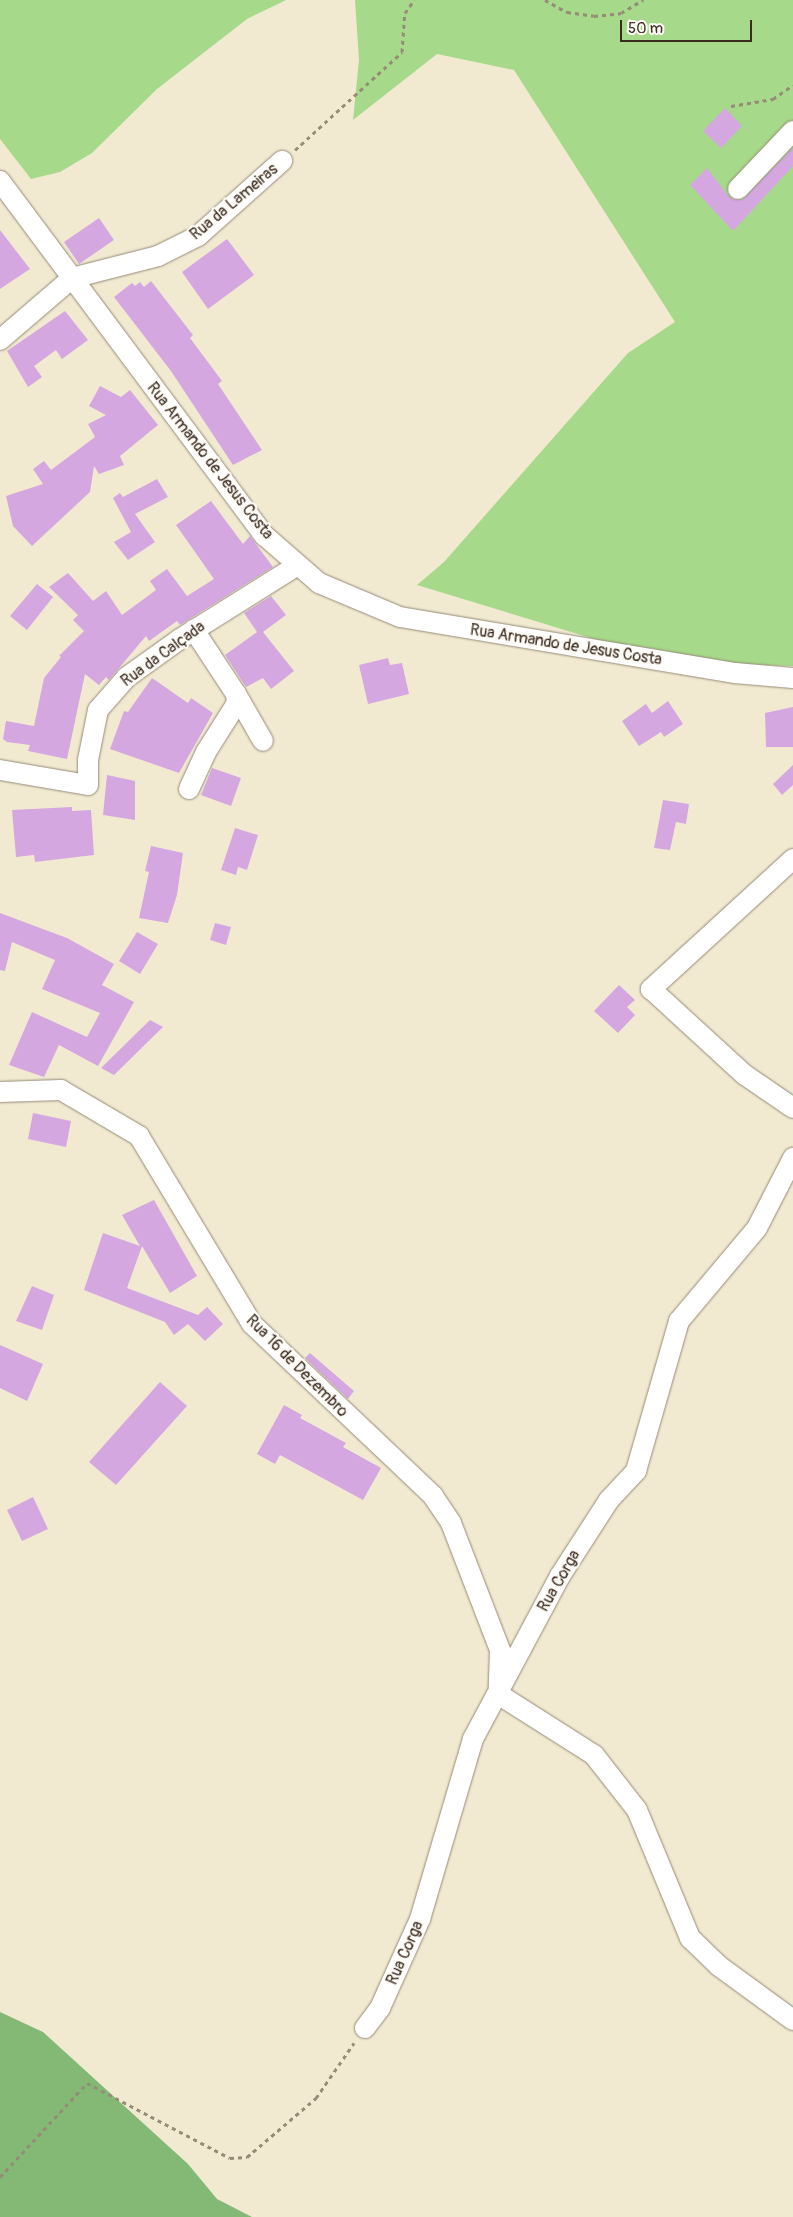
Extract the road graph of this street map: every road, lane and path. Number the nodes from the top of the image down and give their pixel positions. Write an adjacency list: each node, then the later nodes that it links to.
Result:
1 (414, 0): 7 (path)
2 (545, 0): 3 (path)
3 (642, 0)
4 (793, 85): 5 (path)
5 (731, 106)
6 (793, 131): 9 (street)
7 (282, 161): 10 (street, Rua da Lameiras)
8 (0, 181): 10 (street, Rua Armando de Jesus Costa)
9 (738, 189)
10 (72, 278): 11 (street); 12 (street, Rua Armando de Jesus Costa)
11 (0, 340)
12 (298, 565): 13 (street, Rua da Calçada); 14 (street, Rua Armando de Jesus Costa)
13 (194, 630): 15 (street); 17 (street, Rua da Calçada)
14 (793, 678)
15 (236, 694): 16 (street); 18 (street)
16 (263, 741)
17 (0, 770)
18 (189, 789)
19 (793, 860): 21 (street)
20 (0, 1092): 23 (street, Rua 16 de Dezembro)
21 (793, 1108)
22 (793, 1158): 23 (street, Rua Corga)
23 (498, 1694): 24 (street); 25 (street, Rua Corga)
24 (793, 2020)
25 (364, 2028): 26 (path)
26 (0, 2177)

